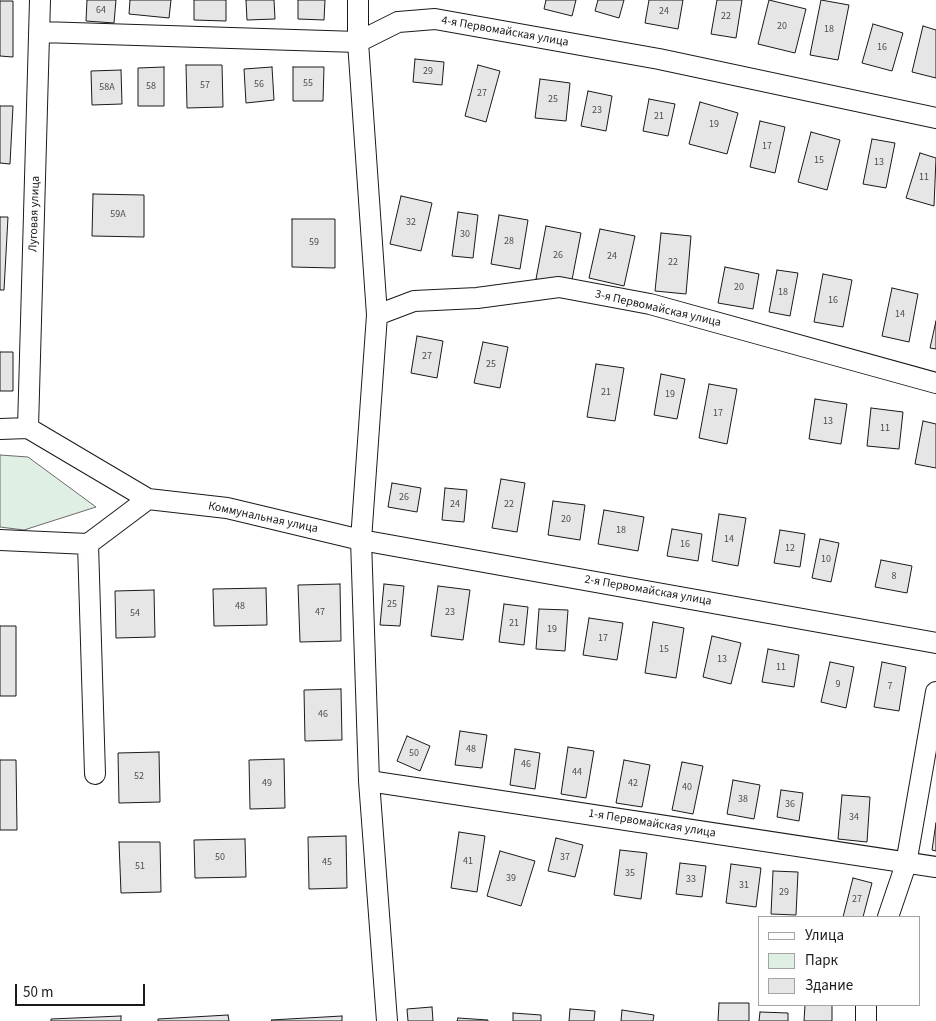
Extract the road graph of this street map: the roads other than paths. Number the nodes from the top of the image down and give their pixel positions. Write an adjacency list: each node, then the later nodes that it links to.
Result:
1 (40, 0): 3 (street, Луговая улица)
2 (358, 0): 4 (street)
3 (41, 32): 4 (street, 4-я Первомайская улица); 8 (street, Луговая улица)
4 (358, 42): 5 (street, 4-я Первомайская улица); 6 (street)
5 (936, 118)
6 (377, 315): 7 (street, 3-я Первомайская улица); 12 (street)
7 (936, 383)
8 (28, 428): 9 (street); 10 (street)
9 (0, 429)
10 (148, 499): 12 (street, Коммунальная улица); 13 (street)
11 (0, 540): 13 (street)
12 (361, 540): 14 (street, 2-я Первомайская улица); 17 (street)
13 (88, 544): 16 (street)
14 (936, 643)
15 (936, 692): 18 (street)
16 (95, 774)
17 (368, 781): 18 (street, 1-я Первомайская улица); 22 (street)
18 (906, 864): 19 (street, 1-я Первомайская улица); 20 (street)
19 (936, 867)
20 (888, 916)
21 (866, 1006): 23 (street)
22 (387, 1021)
23 (866, 1021)

